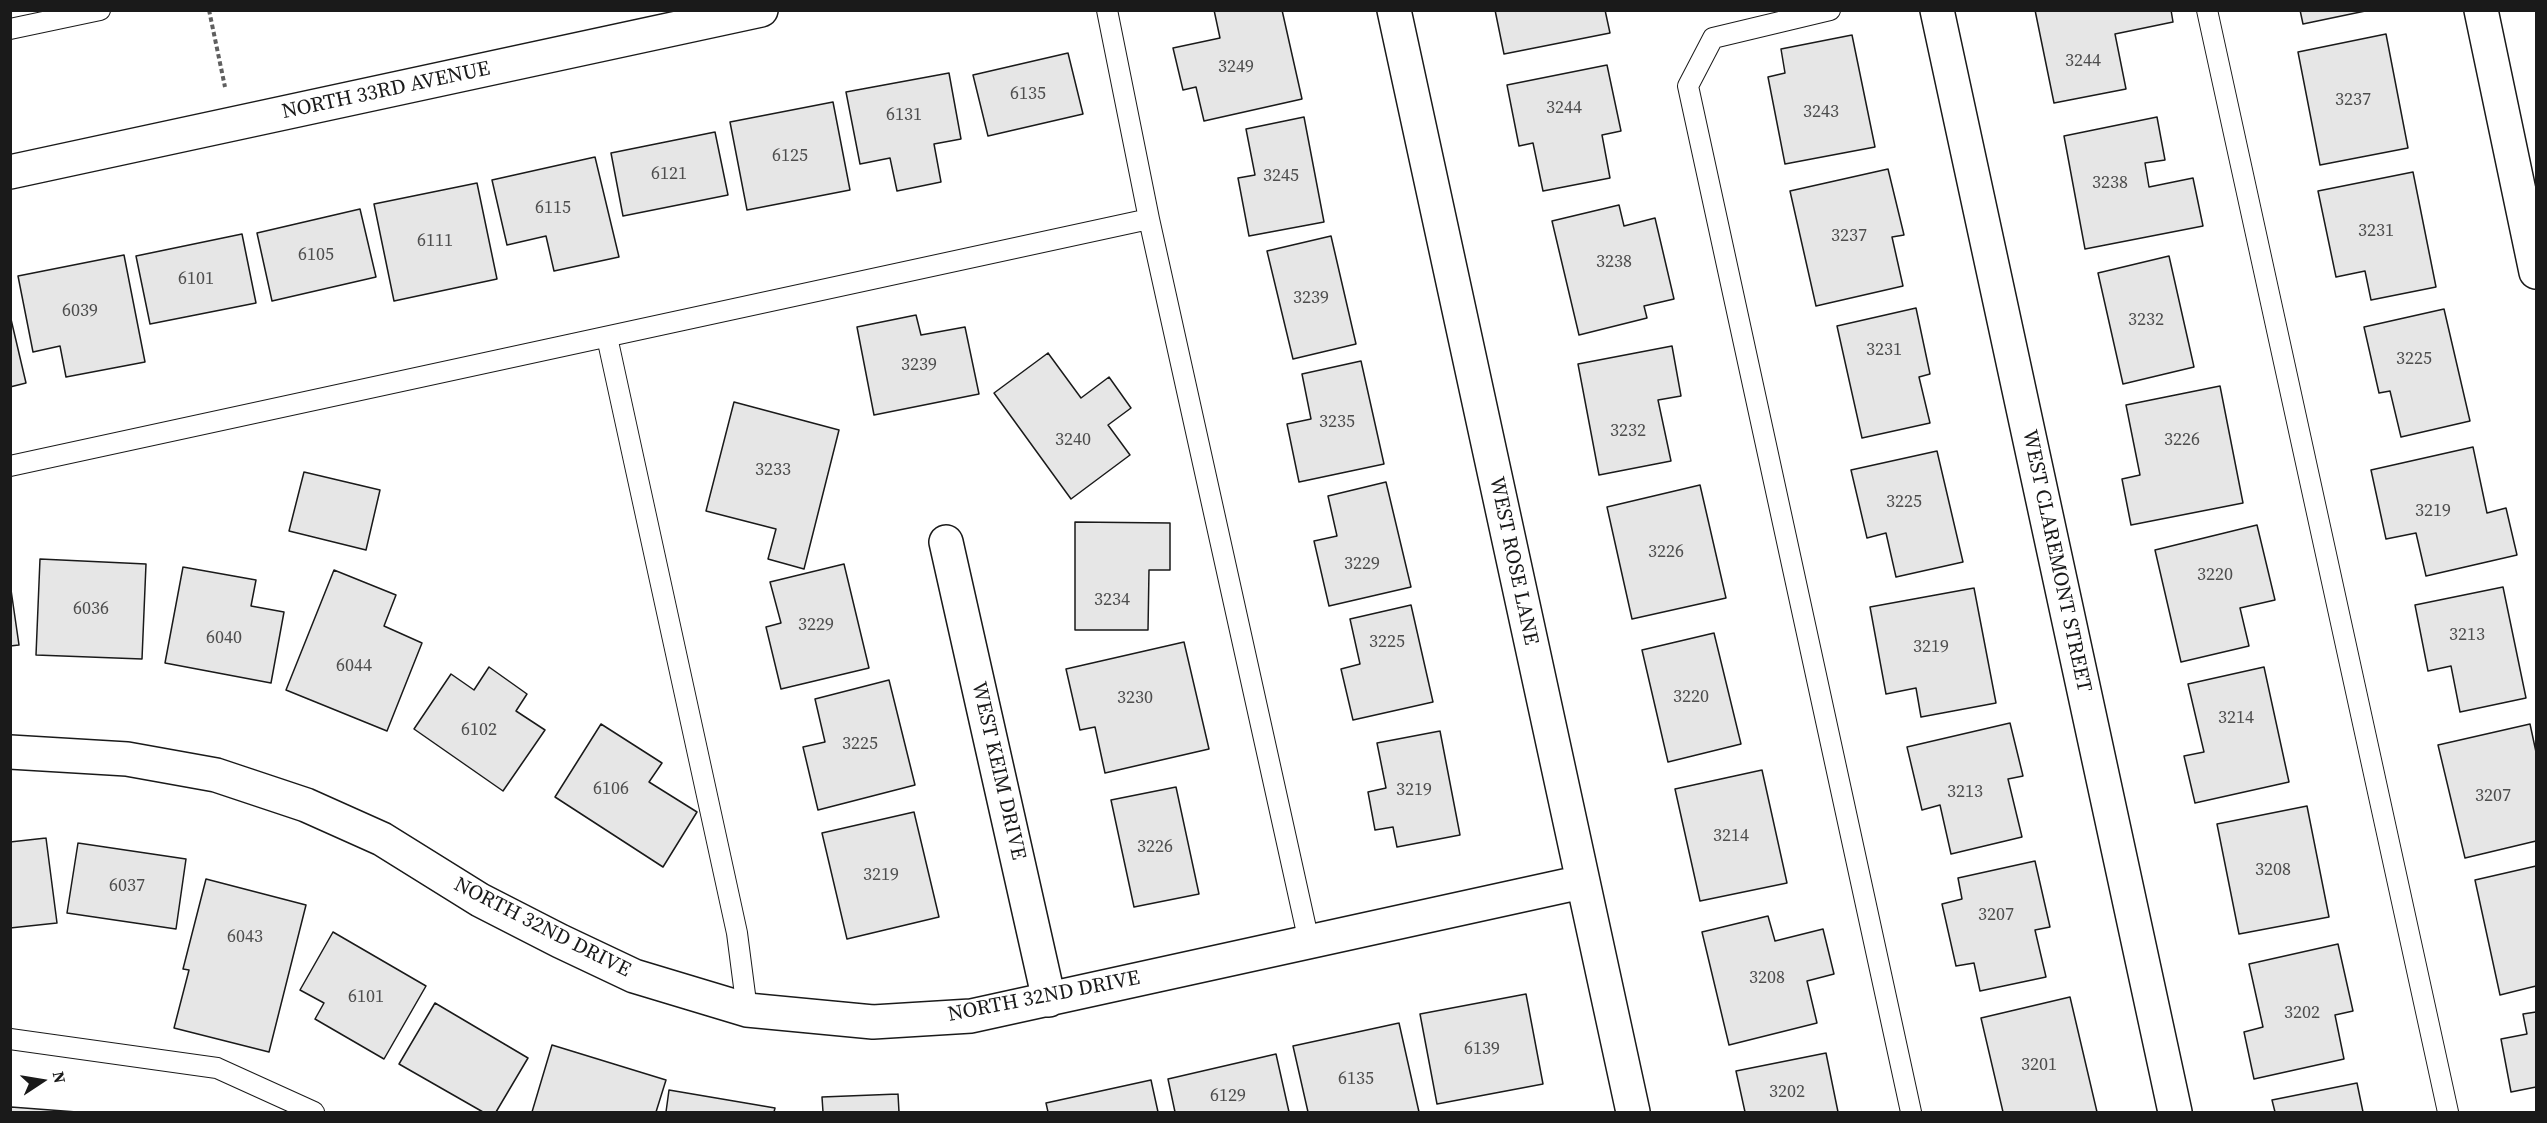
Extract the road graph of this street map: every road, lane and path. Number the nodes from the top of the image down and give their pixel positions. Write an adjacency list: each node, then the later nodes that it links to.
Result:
1 (99, 10): 10 (lane)
2 (208, 10): 11 (path)
3 (761, 10): 12 (street, NORTH 33RD AVENUE)
4 (1107, 10): 13 (lane)
5 (1394, 10): 19 (street, WEST ROSE LANE)
6 (1830, 10): 26 (lane)
7 (1937, 10): 27 (street, WEST CLAREMONT STREET)
8 (2207, 10): 28 (lane)
9 (2481, 10): 14 (street)
10 (10, 29)
11 (226, 94)
12 (10, 172)
13 (1149, 219): 15 (lane); 20 (lane)
14 (2536, 272)
15 (607, 337): 16 (lane); 22 (lane)
16 (10, 466)
17 (946, 542): 21 (street, WEST KEIM DRIVE)
18 (10, 752): 22 (street, NORTH 32ND DRIVE)
19 (1582, 882): 20 (street, NORTH 32ND DRIVE); 25 (street, WEST ROSE LANE)
20 (1309, 942): 21 (street, NORTH 32ND DRIVE)
21 (1049, 1000): 22 (street, NORTH 32ND DRIVE)
22 (747, 1010)
23 (10, 1039): 24 (lane)
24 (314, 1113)
25 (1633, 1113)
26 (1911, 1113)
27 (2175, 1113)
28 (2448, 1113)

